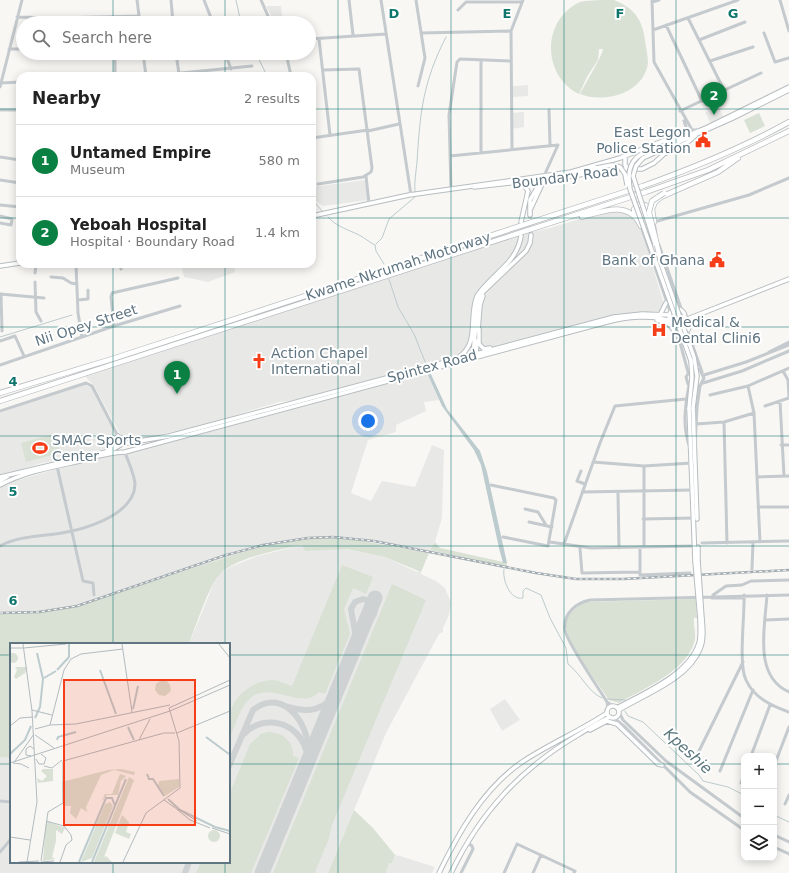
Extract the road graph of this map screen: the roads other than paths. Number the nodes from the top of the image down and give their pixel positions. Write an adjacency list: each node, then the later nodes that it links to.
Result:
1 (22, 0): 15 (street)
2 (137, 0): 16 (street)
3 (171, 0): 17 (street)
4 (204, 0): 18 (street)
5 (260, 0): 19 (street)
6 (349, 0): 30 (street)
7 (381, 0): 28 (street)
8 (416, 0): 29 (street)
9 (659, 0): 13 (street)
10 (738, 0): 20 (street)
11 (780, 0): 26 (street)
12 (523, 1): 14 (street); 25 (street)
13 (652, 1): 24 (street)
14 (458, 10)
15 (17, 16)
16 (139, 16)
17 (172, 16)
18 (210, 16)
19 (268, 16)
20 (688, 18): 23 (street); 32 (street)
21 (16, 20): 34 (street)
22 (745, 22): 32 (street)
23 (666, 25): 24 (street); 61 (street)
24 (653, 30): 65 (street)
25 (510, 31): 29 (street); 43 (street)
26 (789, 31)
27 (764, 33): 36 (street)
28 (386, 34): 30 (street); 68 (street)
29 (422, 34): 56 (street)
30 (353, 36): 31 (street)
31 (319, 39): 47 (street)
32 (699, 40): 44 (street)
33 (753, 47): 44 (street)
34 (9, 49): 35 (street); 55 (street)
35 (16, 49)
36 (789, 58)
37 (115, 60): 48 (street)
38 (144, 60): 49 (street)
39 (177, 60): 50 (street)
40 (228, 60): 46 (street)
41 (288, 60): 52 (street)
42 (481, 60): 43 (street); 80 (street); 81 (street)
43 (510, 61): 78 (street)
44 (710, 61): 59 (street)
45 (252, 66): 46 (street)
46 (231, 69): 51 (street)
47 (323, 70): 69 (street); 72 (street)
48 (115, 72)
49 (145, 72)
50 (179, 72)
51 (200, 72)
52 (290, 72)
53 (761, 73): 59 (street)
54 (16, 82): 55 (street)
55 (1, 83): 57 (street)
56 (418, 86)
57 (0, 87)
58 (789, 87): 70 (main road, Boundary Road)
59 (724, 90): 61 (street)
60 (789, 90): 74 (main road, Boundary Road)
61 (702, 101): 65 (street)
62 (0, 110): 63 (street)
63 (16, 110)
64 (550, 110): 77 (street)
65 (680, 111): 66 (street)
66 (684, 118): 70 (street); 76 (street)
67 (789, 122): 177 (highway, Kwame Nkrumah Motorway)
68 (399, 124): 69 (street); 105 (street)
69 (368, 130): 72 (street); 89 (street)
70 (701, 130): 73 (main road, Boundary Road)
71 (789, 131): 79 (highway, Kwame Nkrumah Motorway)
72 (330, 135): 75 (street)
73 (689, 135): 76 (main road, Boundary Road); 84 (main road, Boundary Road)
74 (695, 136): 84 (main road, Boundary Road); 88 (main road, Boundary Road)
75 (316, 137)
76 (673, 137): 82 (main road, Boundary Road)
77 (550, 145): 78 (street); 90 (street)
78 (512, 149): 80 (street)
79 (746, 152): 92 (highway); 119 (highway, Kwame Nkrumah Motorway)
80 (481, 153): 81 (street)
81 (450, 156): 103 (street)
82 (625, 156): 86 (main road, Boundary Road); 88 (main road)
83 (0, 157): 85 (street)
84 (642, 157): 102 (main road, bridge); 122 (main road, bridge)
85 (16, 159)
86 (617, 159): 87 (main road); 90 (main road, Boundary Road)
87 (616, 168): 88 (main road, Boundary Road); 91 (main road, Boundary Road)
88 (629, 170)
89 (366, 176): 99 (street); 106 (street)
90 (545, 176): 93 (main road, Boundary Road); 96 (main road, Boundary Road); 100 (main road, Boundary Road); 101 (main road); 104 (main road)
91 (569, 176): 93 (main road, Boundary Road); 102 (main road, bridge)
92 (707, 177): 112 (highway); 122 (highway, bridge)
93 (553, 178): 101 (main road)
94 (789, 178): 113 (street)
95 (0, 180): 97 (street)
96 (529, 181): 98 (main road, Boundary Road); 104 (main road)
97 (16, 182)
98 (522, 182): 100 (main road, Boundary Road); 114 (main road)
99 (318, 184)
100 (472, 187): 103 (main road, Boundary Road)
101 (541, 187): 104 (main road)
102 (630, 189): 184 (main road, bridge)
103 (451, 190): 105 (main road, Boundary Road)
104 (534, 192)
105 (411, 193): 106 (main road)
106 (369, 204): 109 (main road)
107 (0, 205): 108 (street)
108 (16, 207)
109 (316, 215)
110 (0, 216): 116 (street)
111 (635, 216): 112 (highway); 117 (highway); 119 (highway)
112 (653, 216): 115 (highway)
113 (665, 218): 115 (street); 118 (street)
114 (521, 222)
115 (654, 222): 118 (street)
116 (0, 223)
117 (641, 226): 141 (street)
118 (655, 228): 144 (street)
119 (534, 230): 181 (highway, Kwame Nkrumah Motorway)
120 (531, 235): 131 (main road)
121 (521, 236): 130 (main road)
122 (661, 262): 184 (main road, bridge)
123 (16, 264): 124 (main road)
124 (0, 266)
125 (36, 268): 127 (street)
126 (78, 268): 134 (street)
127 (35, 273)
128 (52, 277): 134 (street)
129 (178, 278): 154 (street)
130 (493, 278): 131 (main road); 168 (main road)
131 (499, 278): 136 (main road)
132 (789, 279): 145 (main road)
133 (35, 282): 138 (street)
134 (77, 284): 140 (street)
135 (88, 290): 140 (street)
136 (486, 290): 155 (main road); 167 (main road)
137 (1, 294): 138 (street); 149 (street)
138 (36, 297): 139 (street); 151 (street)
139 (44, 298)
140 (78, 300): 159 (street)
141 (666, 302): 143 (main road); 146 (street)
142 (180, 306): 154 (street, Nii Opey Street)
143 (661, 313): 146 (main road, Spintex Road); 160 (main road, Spintex Road)
144 (683, 313): 145 (main road); 146 (main road); 150 (main road)
145 (703, 313): 147 (main road)
146 (671, 314): 152 (main road)
147 (692, 317): 150 (main road); 156 (main road)
148 (648, 318): 152 (main road, Spintex Road); 158 (main road); 167 (main road, Spintex Road)
149 (0, 320): 157 (street)
150 (684, 320): 153 (main road); 156 (street)
151 (41, 321)
152 (671, 321): 153 (main road)
153 (675, 324): 158 (street)
154 (114, 326): 159 (street, Nii Opey Street)
155 (478, 329): 160 (main road); 167 (main road)
156 (688, 330): 173 (street)
157 (2, 331)
158 (676, 333): 172 (street)
159 (82, 337): 166 (street, Nii Opey Street)
160 (534, 338): 167 (main road, Spintex Road)
161 (0, 341): 166 (street)
162 (789, 342): 165 (street)
163 (789, 346): 165 (street)
164 (789, 351): 175 (street)
165 (769, 353): 173 (street)
166 (24, 356): 169 (street, Nii Opey Street)
167 (475, 357): 168 (main road, Spintex Road); 195 (main road, Spintex Road)
168 (456, 359): 190 (main road, Spintex Road)
169 (0, 364)
170 (789, 368): 171 (street)
171 (783, 371): 176 (street); 179 (street)
172 (688, 372): 173 (street); 174 (street)
173 (703, 373): 175 (street)
174 (689, 385): 175 (street); 180 (street)
175 (701, 385): 188 (street)
176 (748, 386): 178 (street); 186 (street)
177 (0, 393)
178 (710, 395)
179 (789, 398): 182 (street)
180 (686, 399): 194 (street); 196 (street)
181 (0, 401)
182 (780, 401): 183 (street); 191 (street)
183 (765, 406)
184 (691, 408): 194 (main road)
185 (0, 411): 189 (street)
186 (754, 413): 187 (street); 205 (street)
187 (724, 422): 188 (street); 229 (street)
188 (696, 424): 194 (street)
189 (118, 436): 190 (street); 193 (main road)
190 (123, 445): 193 (main road, Spintex Road); 195 (main road); 195 (main road)
191 (781, 445): 192 (street); 202 (street)
192 (789, 445)
193 (110, 451): 201 (main road, Spintex Road)
194 (693, 451): 197 (main road); 236 (main road)
195 (125, 452): 198 (main road, Spintex Road); 222 (street)
196 (593, 462): 199 (street); 207 (street)
197 (692, 463): 199 (street); 210 (main road)
198 (57, 466): 208 (main road, Spintex Road); 222 (street)
199 (644, 466): 212 (street)
200 (581, 471): 207 (street)
201 (13, 474): 204 (main road, Spintex Road); 206 (main road)
202 (784, 476): 203 (street); 205 (street)
203 (789, 476)
204 (0, 477)
205 (757, 477): 215 (street)
206 (0, 481)
207 (585, 484): 211 (street)
208 (0, 485)
209 (490, 485): 221 (street)
210 (694, 490): 212 (street); 217 (main road)
211 (582, 492): 213 (street); 230 (street)
212 (644, 492): 213 (street); 218 (street)
213 (618, 493): 235 (street)
214 (789, 506): 215 (street)
215 (758, 507): 227 (street)
216 (525, 509): 220 (street)
217 (695, 518): 218 (street); 236 (main road)
218 (644, 519): 233 (street)
219 (529, 522): 220 (street)
220 (546, 525): 221 (street)
221 (552, 527): 225 (street)
222 (71, 532): 231 (street); 242 (street)
223 (503, 537): 225 (street)
224 (789, 541): 227 (street)
225 (550, 542): 230 (street)
226 (753, 542): 227 (street); 229 (street); 237 (street)
227 (760, 542)
228 (702, 543): 229 (street)
229 (728, 543)
230 (564, 544): 234 (street)
231 (0, 546)
232 (692, 546): 233 (street)
233 (642, 547): 235 (street); 238 (street)
234 (580, 548): 235 (street); 238 (street)
235 (618, 548)
236 (697, 560): 260 (main road, bridge)
237 (752, 569)
238 (640, 572): 239 (street)
239 (690, 573)
240 (789, 580): 241 (street)
241 (726, 586): 244 (street); 245 (street)
242 (94, 595)
243 (789, 595): 247 (street)
244 (712, 596): 245 (street); 248 (street)
245 (726, 596): 246 (street)
246 (744, 596): 247 (street); 249 (street); 250 (street)
247 (767, 596): 252 (street)
248 (707, 597): 249 (street); 256 (street)
249 (738, 598): 250 (street)
250 (744, 606): 253 (street)
251 (789, 619): 252 (street)
252 (766, 620): 255 (street)
253 (743, 662): 254 (street); 264 (street)
254 (753, 690): 257 (street); 268 (street)
255 (789, 692)
256 (607, 702): 258 (street); 259 (street)
257 (770, 705): 261 (street); 265 (street)
258 (613, 706): 259 (main road); 260 (main road)
259 (607, 710): 262 (main road); 284 (main road)
260 (618, 710): 262 (main road); 274 (street)
261 (789, 712)
262 (612, 717): 267 (street); 269 (main road)
263 (789, 726): 266 (street)
264 (698, 753)
265 (752, 753)
266 (777, 758)
267 (662, 765): 269 (main road); 275 (street)
268 (720, 771)
269 (517, 780): 278 (main road)
270 (789, 795): 273 (street)
271 (0, 801): 272 (street)
272 (10, 802)
273 (785, 804)
274 (741, 816)
275 (741, 828)
276 (777, 836): 279 (street)
277 (10, 839): 281 (street)
278 (466, 842): 285 (main road); 286 (street)
279 (789, 842)
280 (777, 848): 282 (street)
281 (0, 852)
282 (789, 854)
283 (541, 855): 287 (street); 288 (street); 289 (street)
284 (439, 873)
285 (451, 873)
286 (460, 873)
287 (504, 873)
288 (533, 873)
289 (574, 873)

